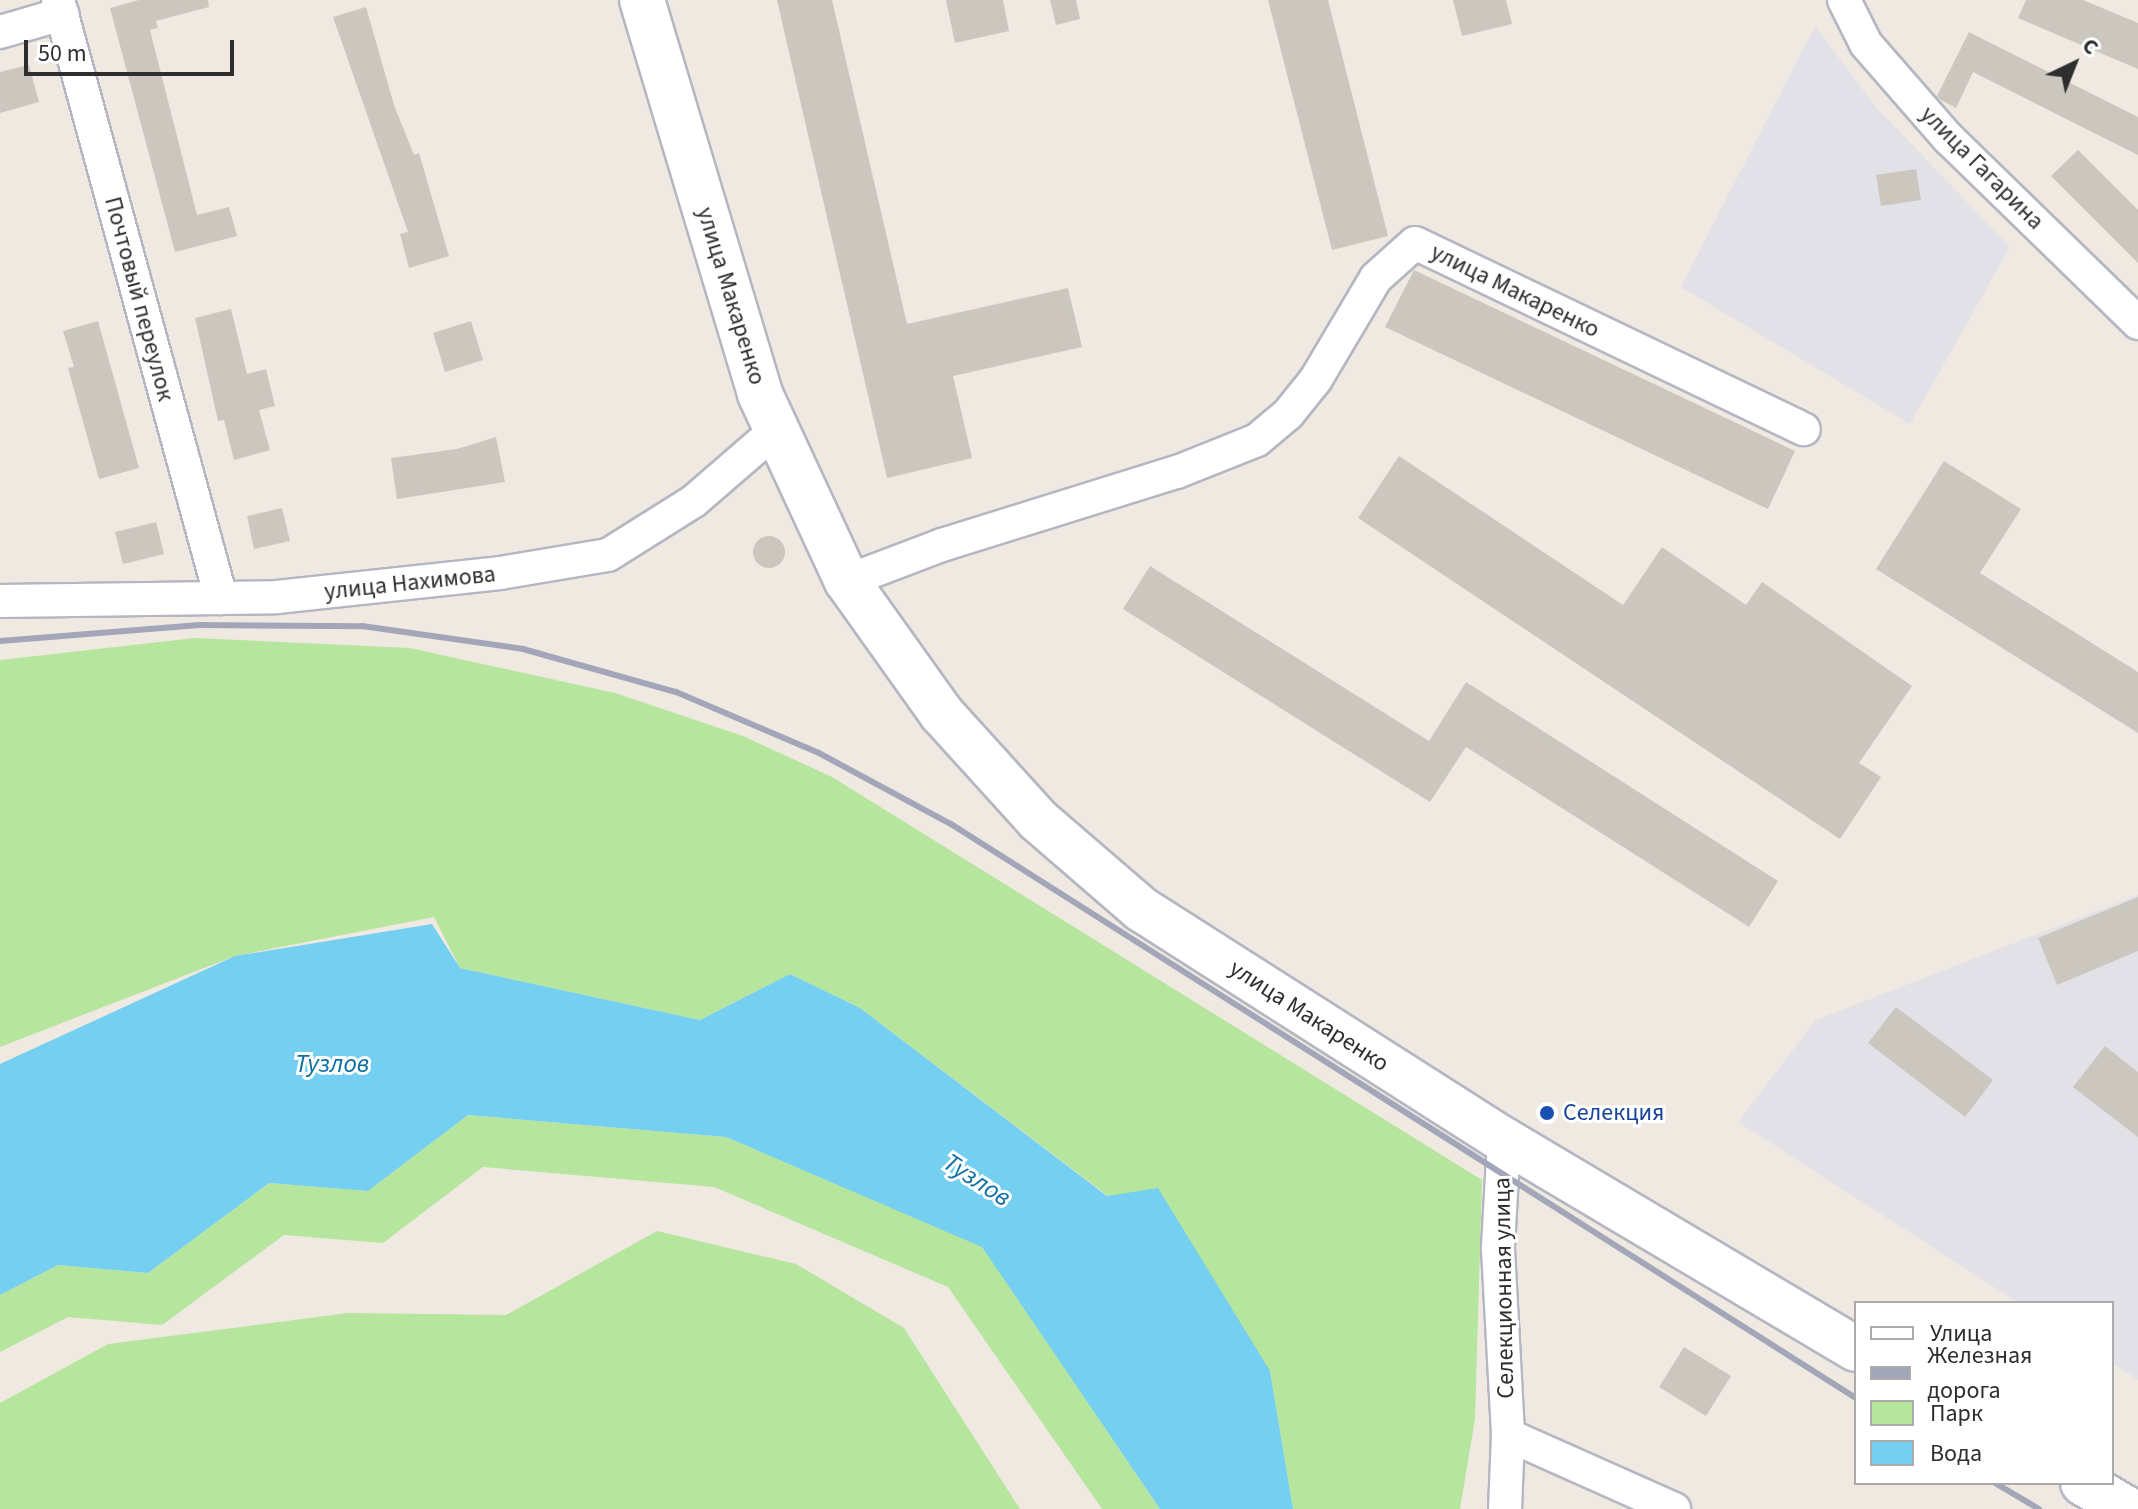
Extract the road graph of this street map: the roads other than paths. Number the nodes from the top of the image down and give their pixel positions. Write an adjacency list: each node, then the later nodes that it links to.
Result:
1 (642, 0): 7 (main road, улица Макаренко)
2 (1844, 0): 5 (street, улица Гагарина)
3 (60, 7): 4 (street); 9 (street, Почтовый переулок)
4 (0, 32)
5 (2138, 323)
6 (1804, 429): 8 (street, улица Макаренко)
7 (776, 430): 8 (main road, улица Макаренко); 9 (street, улица Нахимова)
8 (847, 581): 11 (main road, улица Макаренко)
9 (221, 598): 10 (street, улица Нахимова)
10 (0, 601)
11 (1504, 1140): 12 (main road, улица Макаренко); 13 (street, Селекционная улица)
12 (1854, 1348)
13 (1508, 1435): 15 (street, Селекционная улица); 16 (street)
14 (2086, 1485): 17 (main road)
15 (1505, 1509)
16 (1674, 1509)
17 (2127, 1509)

